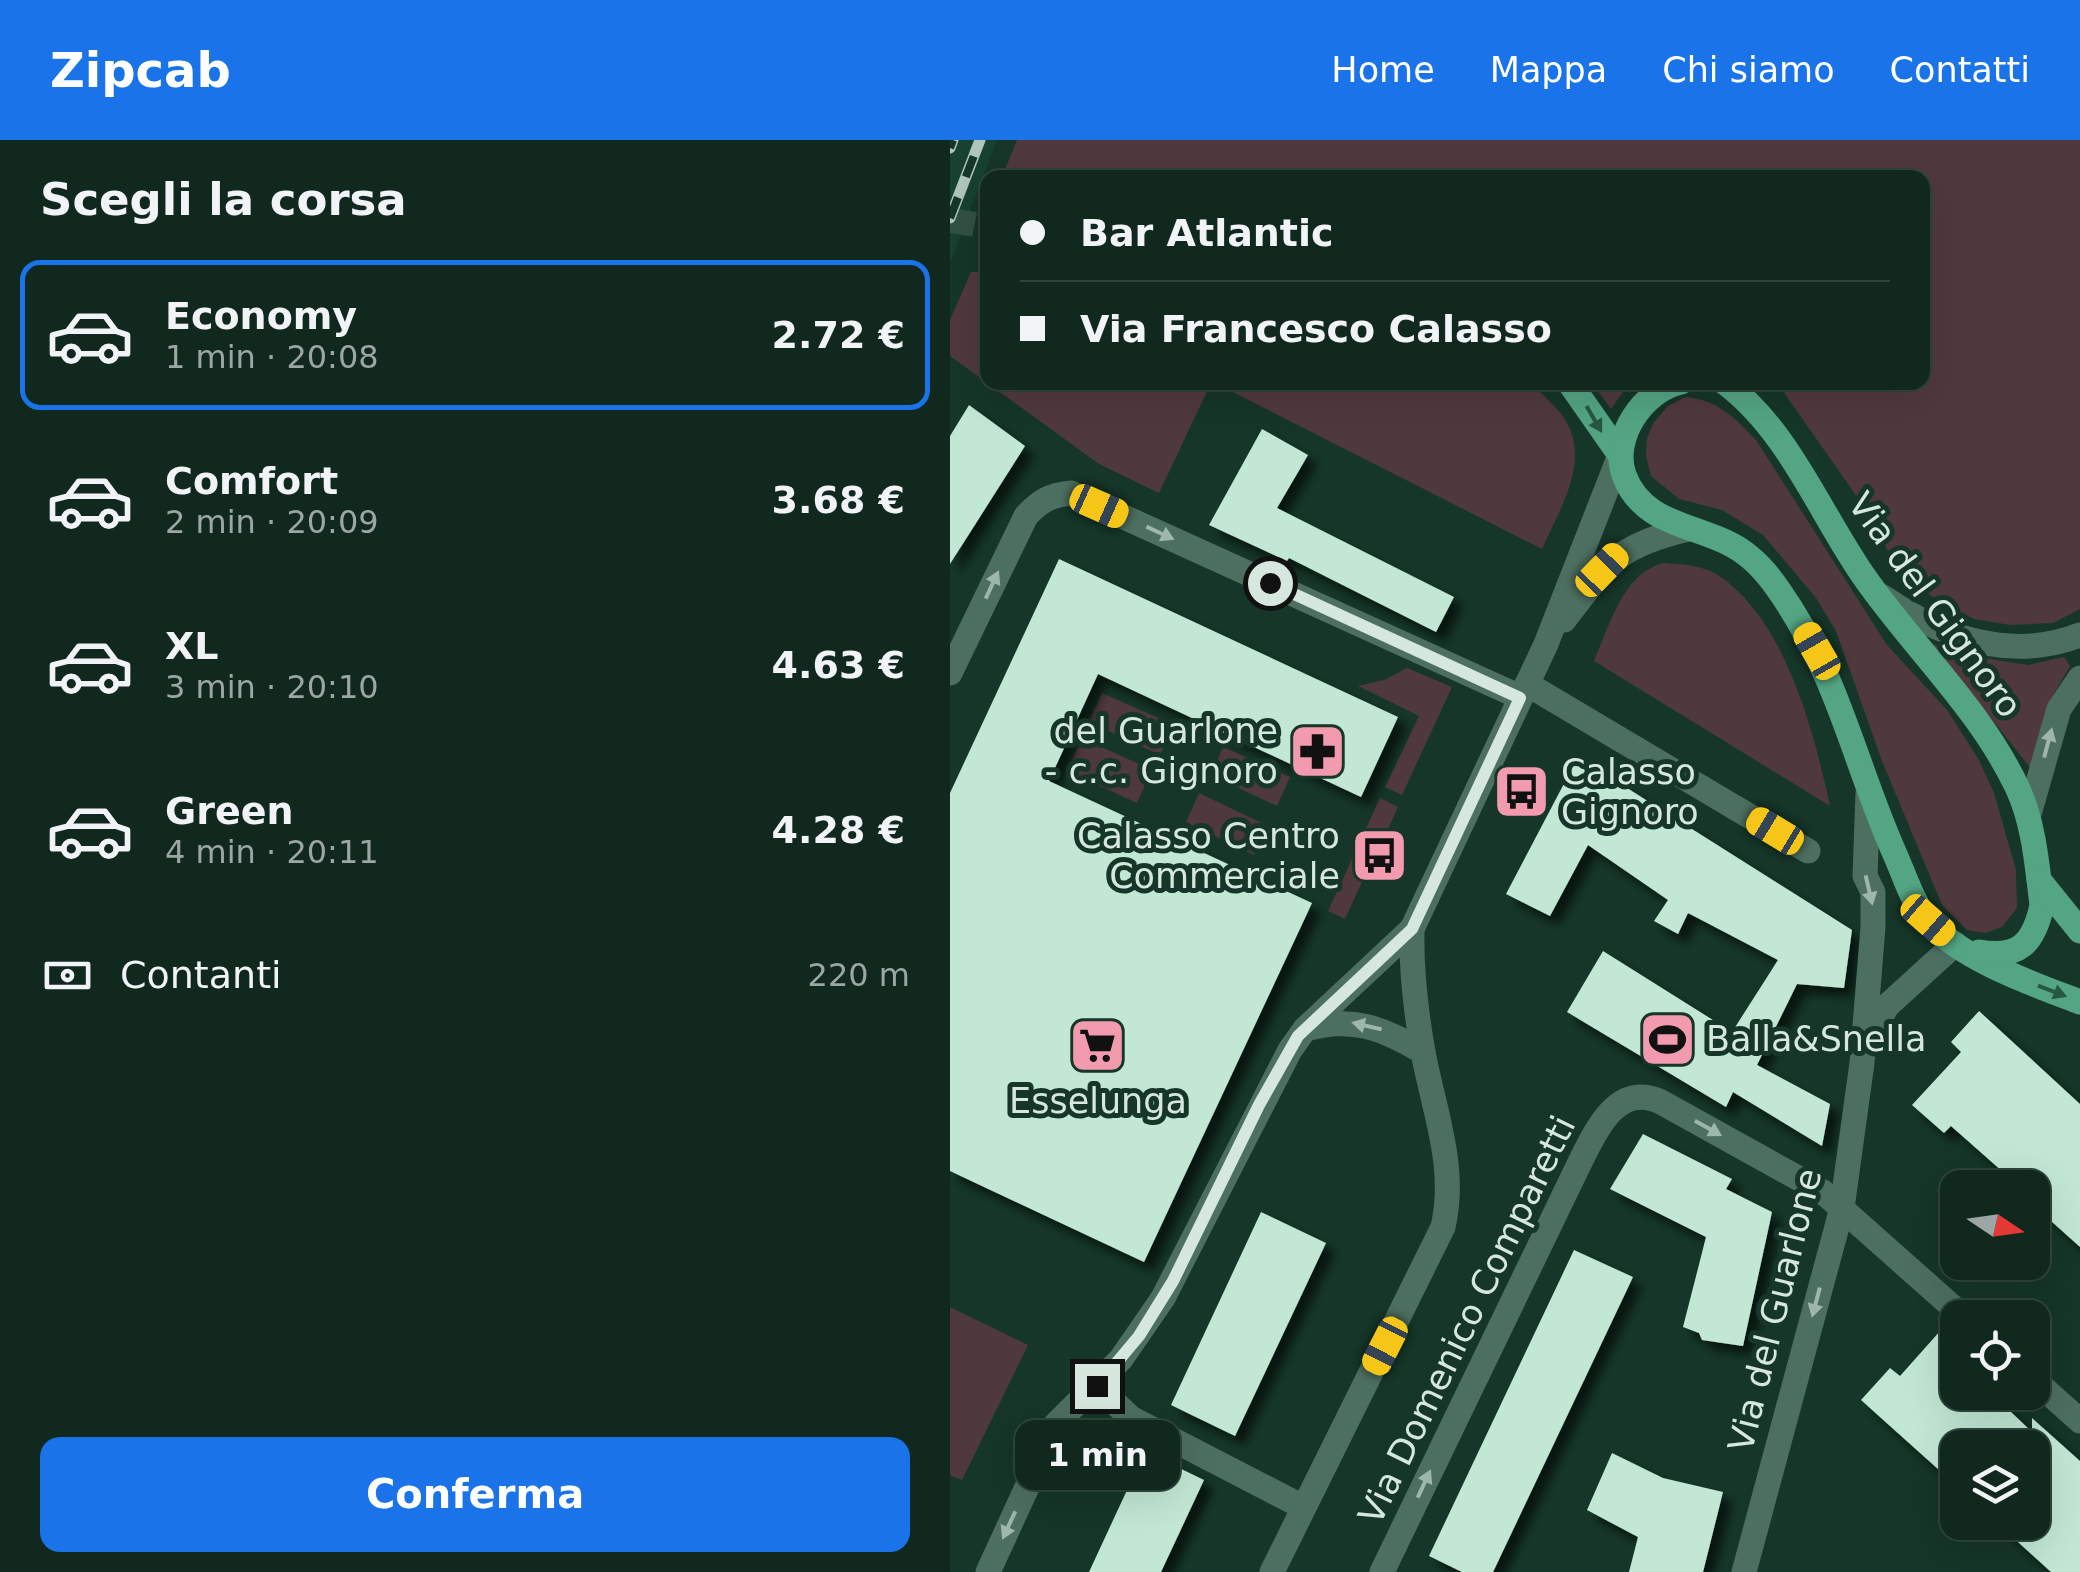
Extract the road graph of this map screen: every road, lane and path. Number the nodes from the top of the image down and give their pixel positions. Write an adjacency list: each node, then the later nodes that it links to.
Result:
1 (1575, 390): 4 (main road, one-way to 4)
2 (1661, 390): 4 (main road)
3 (1732, 390): 6 (main road, Via del Gignoro)
4 (1620, 455): 5 (main road); 8 (street)
5 (1688, 529): 8 (street); 12 (main road)
6 (1878, 594): 7 (street); 13 (main road, Via del Gignoro)
7 (2080, 635)
8 (1546, 644): 11 (street)
9 (950, 673): 11 (street, one-way to 11)
10 (2080, 678): 13 (street, one-way to 10)
11 (1523, 691): 14 (street); 16 (street)
12 (1868, 793): 18 (main road); 22 (street, Via del Guarlone, one-way to 22)
13 (2029, 814): 15 (main road, Via del Gignoro)
14 (1808, 851)
15 (2039, 880): 17 (main road, Via del Gignoro); 18 (main road, Via del Gignoro)
16 (1412, 929): 20 (street); 21 (street)
17 (2080, 932)
18 (1959, 946): 19 (main road, one-way to 19); 22 (street, Via del Guarlone)
19 (2080, 1002)
20 (1305, 1029): 21 (street, one-way to 20); 25 (street)
21 (1423, 1052): 28 (street)
22 (1862, 1063): 23 (street, Via del Guarlone)
23 (1842, 1208): 24 (street); 31 (street, Via Domenico Comparetti, one-way to 23); 32 (street, Via del Guarlone, one-way to 32)
24 (1945, 1300)
25 (1097, 1386): 28 (street); 29 (street, one-way to 29)
26 (2050, 1394): 27 (street)
27 (2080, 1421)
28 (1303, 1507): 30 (street)
29 (988, 1572)
30 (1272, 1572)
31 (1382, 1572)
32 (1744, 1572)

